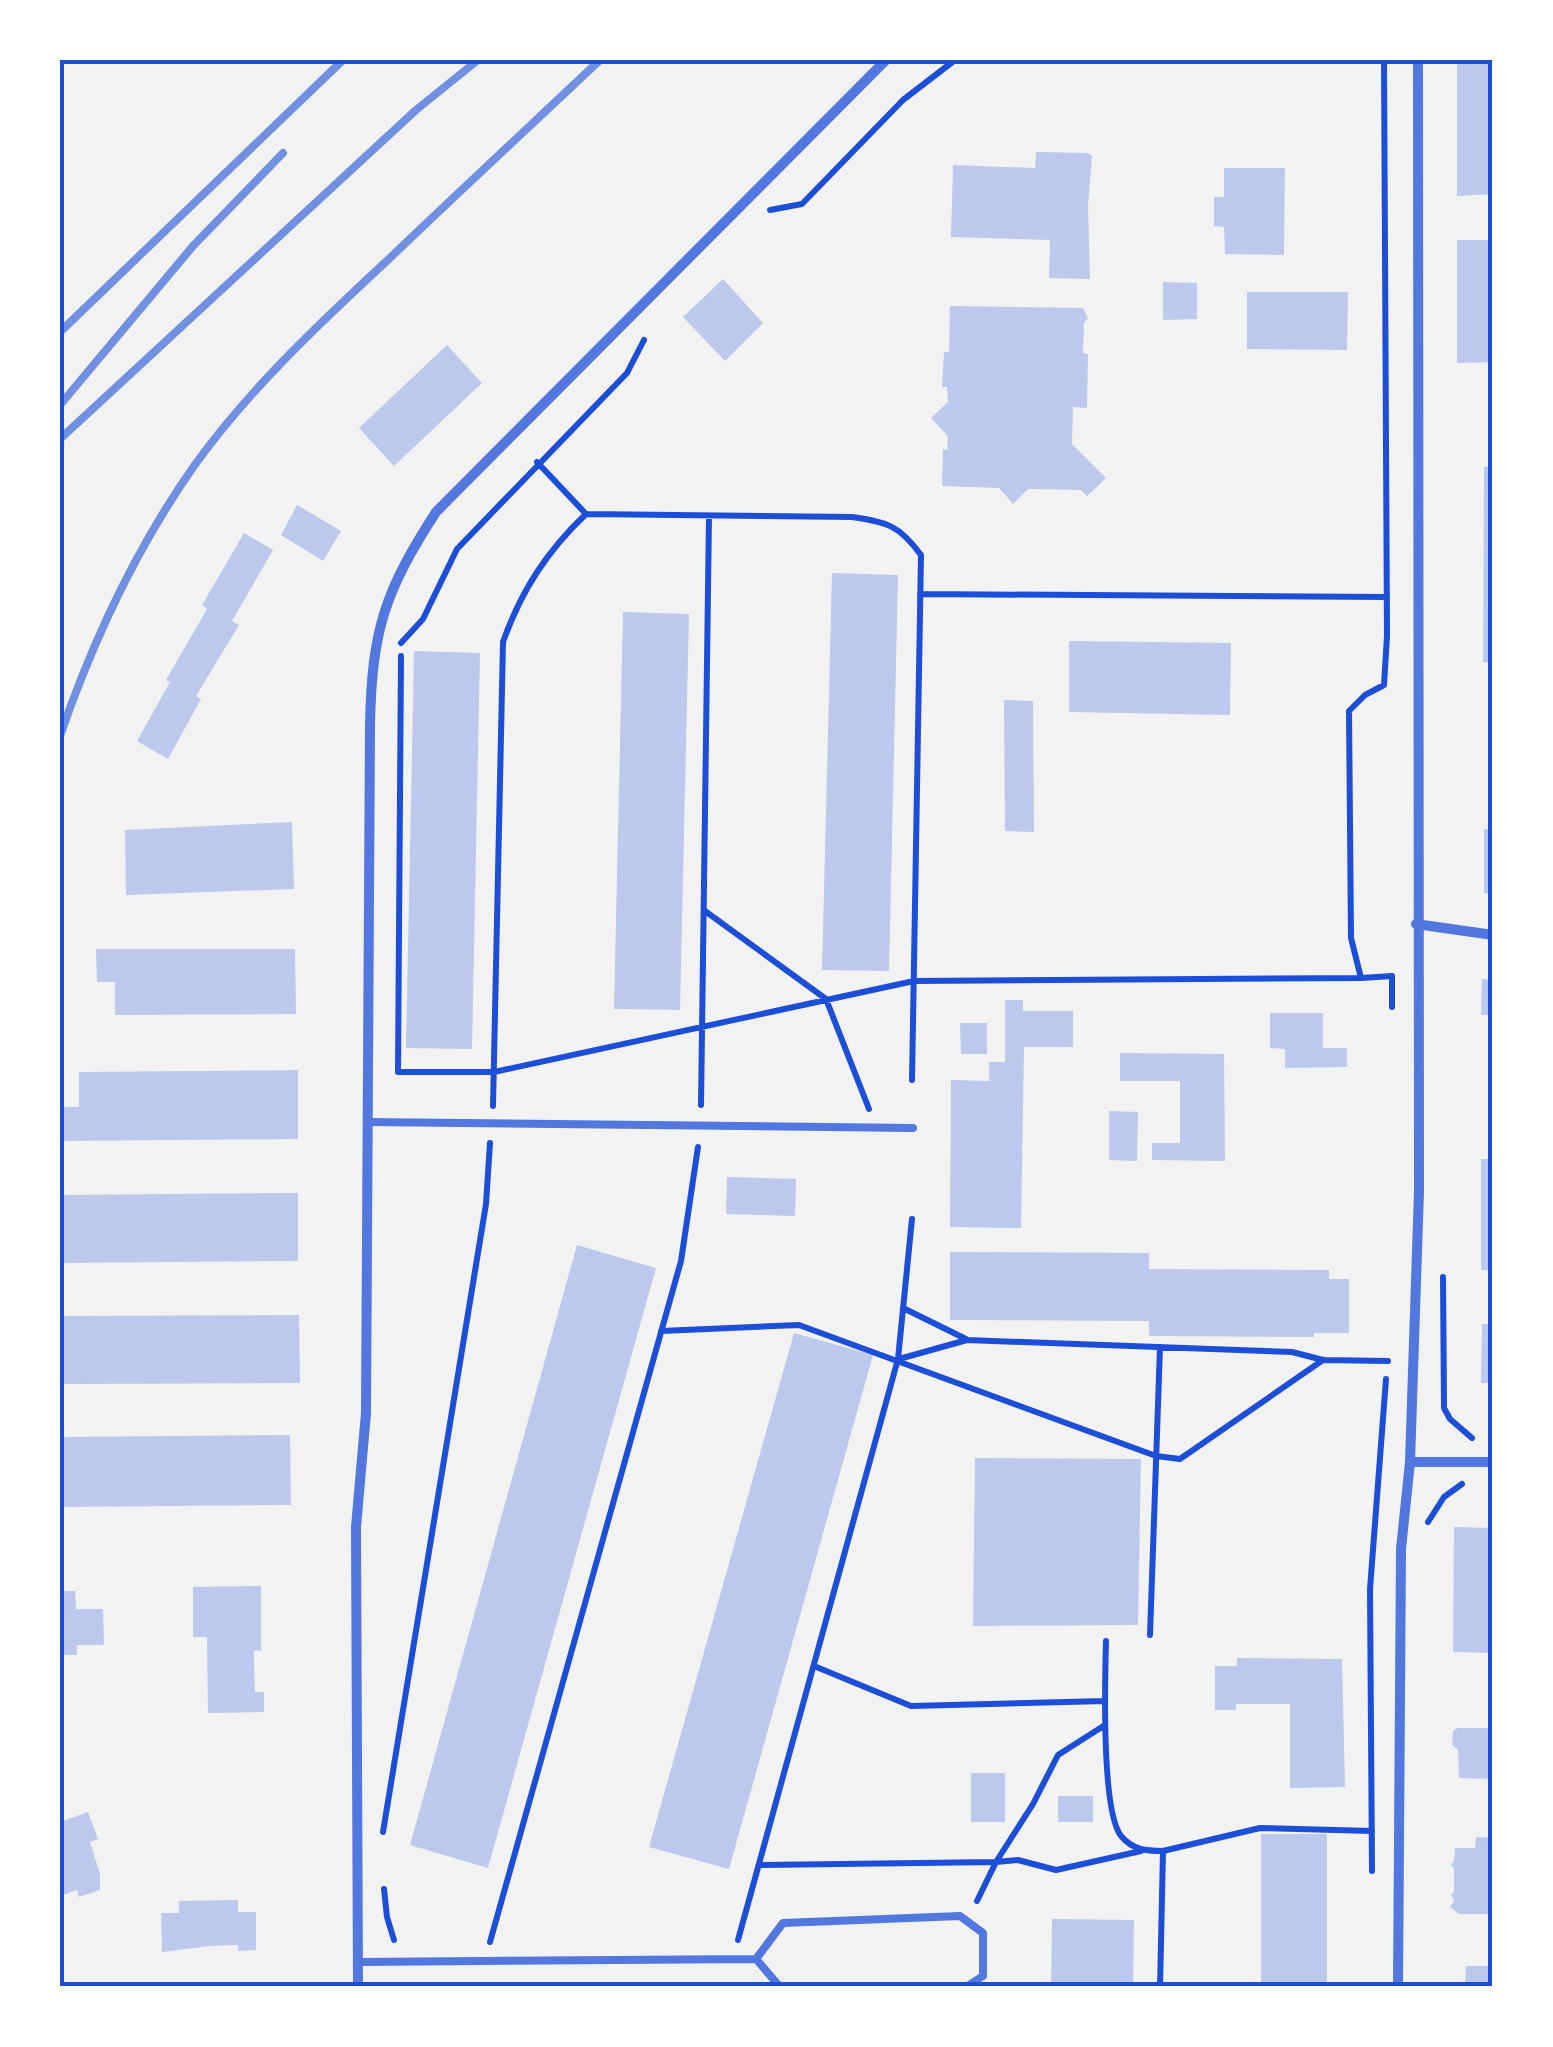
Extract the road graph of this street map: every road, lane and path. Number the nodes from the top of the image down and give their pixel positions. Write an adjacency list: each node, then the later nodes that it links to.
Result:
1 (886, 60): 22 (street)
2 (955, 60): 5 (path)
3 (1384, 60): 11 (path)
4 (1418, 60): 13 (street)
5 (767, 210)
6 (652, 324): 7 (path)
7 (538, 462): 8 (path); 20 (path)
8 (586, 514): 9 (path); 20 (path)
9 (709, 516): 10 (path); 12 (path)
10 (920, 594): 11 (path); 16 (path)
11 (1387, 596): 15 (path)
12 (704, 910): 17 (path); 19 (path)
13 (1416, 924): 14 (street); 37 (street)
14 (1493, 935)
15 (1361, 978): 16 (path); 18 (path)
16 (914, 981): 17 (path); 21 (path)
17 (826, 999): 19 (path); 25 (path)
18 (1392, 1016)
19 (702, 1025): 20 (path); 24 (path)
20 (494, 1072): 23 (path)
21 (912, 1080)
22 (366, 1122): 23 (lane); 56 (street)
23 (492, 1124): 24 (lane); 45 (path)
24 (701, 1126): 25 (lane); 29 (path)
25 (876, 1128): 26 (lane)
26 (913, 1128)
27 (912, 1219): 28 (path)
28 (903, 1308): 30 (path); 33 (path)
29 (661, 1331): 33 (path); 55 (path)
30 (967, 1340): 31 (path); 33 (path)
31 (1160, 1347): 34 (path); 36 (path)
32 (1388, 1349): 35 (path)
33 (898, 1359): 36 (path); 41 (path)
34 (1323, 1360): 35 (path); 36 (path)
35 (1388, 1362): 44 (path)
36 (1156, 1456): 39 (path)
37 (1410, 1462): 38 (street); 62 (street)
38 (1493, 1462)
39 (1150, 1635)
40 (1106, 1641): 42 (path)
41 (814, 1666): 42 (path); 49 (path)
42 (1105, 1700): 43 (path)
43 (1104, 1725): 46 (path); 48 (path)
44 (1372, 1831): 47 (path); 51 (path)
45 (380, 1849)
46 (1140, 1851): 47 (path); 48 (path)
47 (1163, 1851): 61 (path)
48 (996, 1862): 49 (path); 52 (path)
49 (759, 1865): 53 (path)
50 (383, 1883): 57 (path)
51 (1372, 1890)
52 (967, 1920): 54 (lane); 60 (lane)
53 (733, 1959): 54 (lane); 55 (lane)
54 (756, 1959): 59 (lane)
55 (484, 1961): 57 (lane)
56 (358, 1962): 57 (lane); 58 (street)
57 (402, 1963)
58 (358, 1987)
59 (780, 1987)
60 (966, 1987)
61 (1160, 1987)
62 (1398, 1987)

